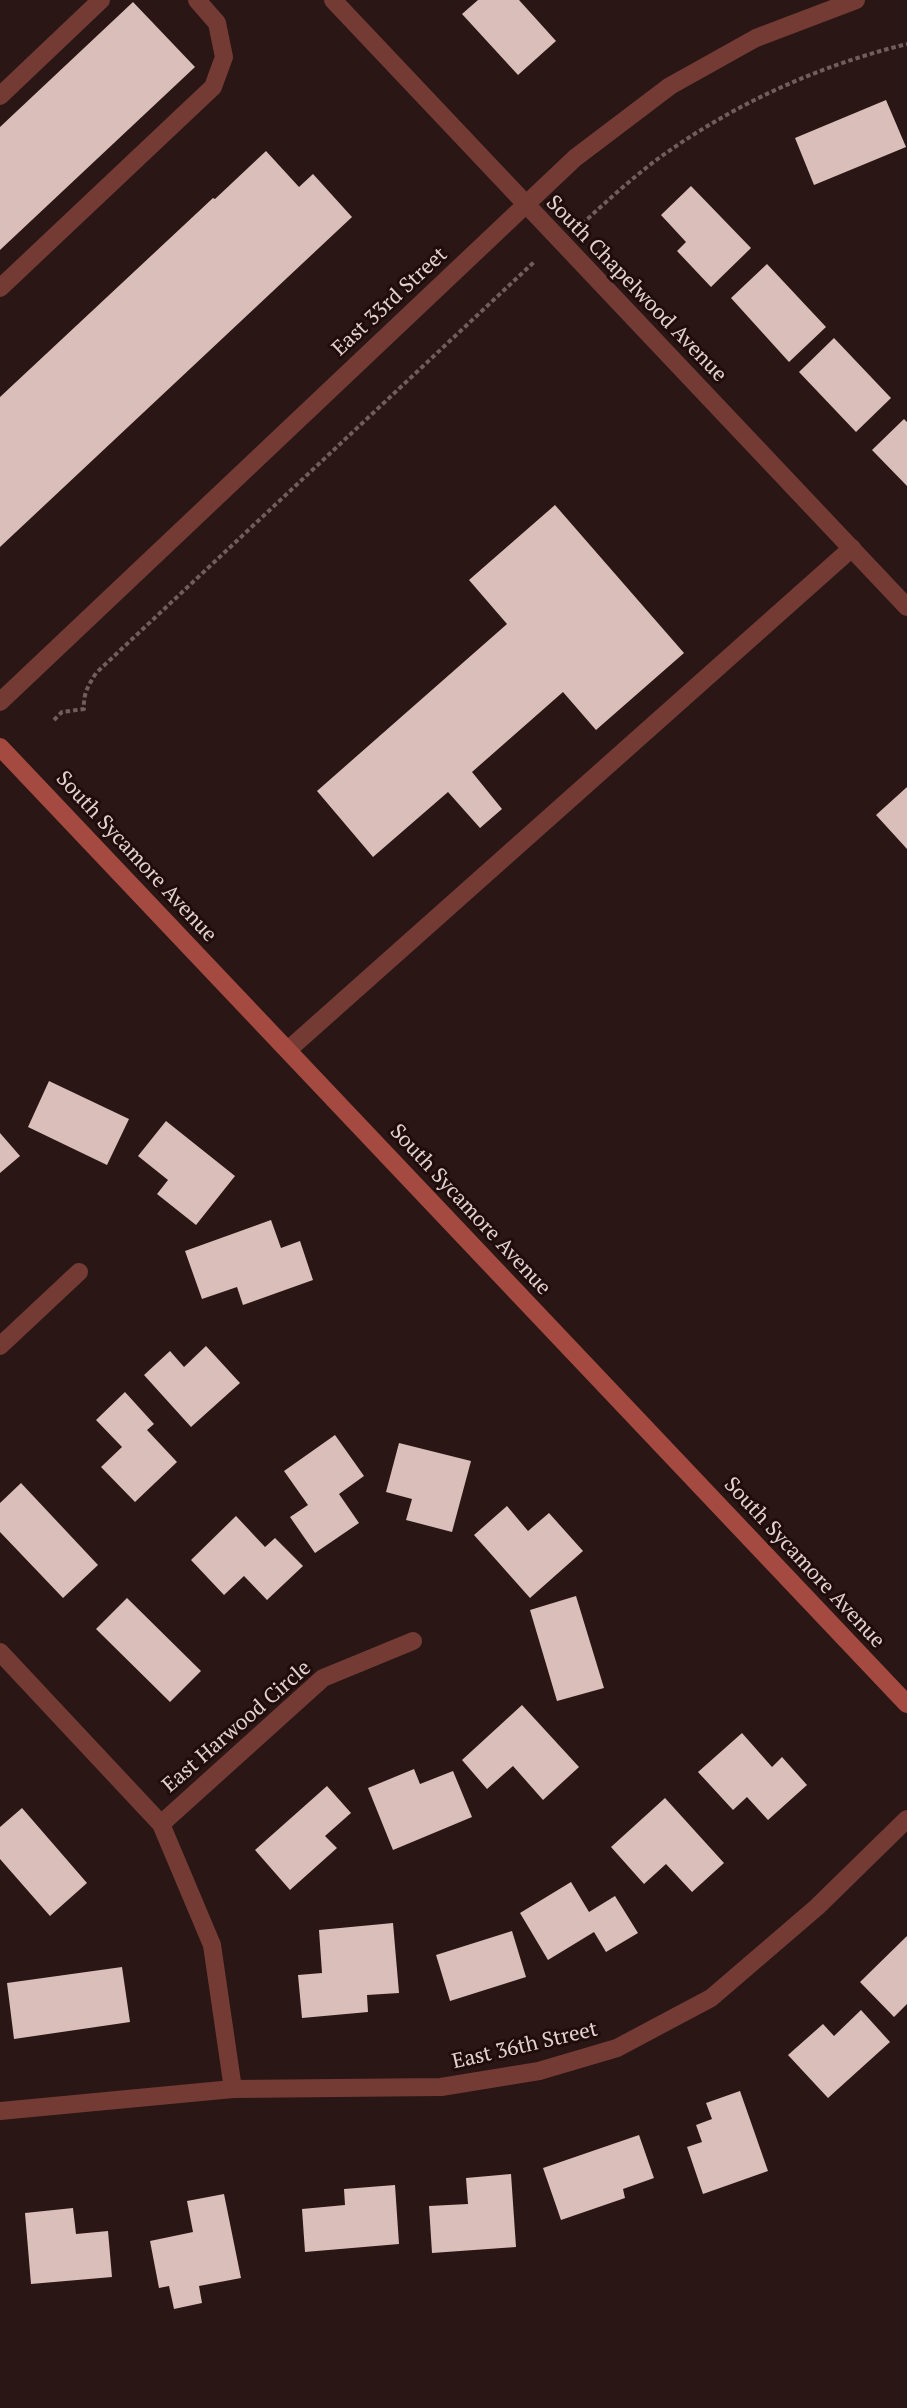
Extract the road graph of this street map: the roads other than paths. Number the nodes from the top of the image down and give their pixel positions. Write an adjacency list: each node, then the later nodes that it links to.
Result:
1 (101, 0): 5 (street)
2 (197, 0): 7 (street)
3 (333, 0): 6 (street, South Chapelwood Avenue)
4 (856, 0): 6 (street, East 33rd Street)
5 (0, 96)
6 (526, 206): 8 (street, South Chapelwood Avenue); 10 (street, East 33rd Street)
7 (0, 288)
8 (852, 548): 9 (street, South Chapelwood Avenue); 12 (street)
9 (907, 607)
10 (0, 702)
11 (0, 747): 12 (main road, South Sycamore Avenue)
12 (288, 1050): 17 (main road, South Sycamore Avenue)
13 (80, 1272): 14 (street)
14 (0, 1346)
15 (413, 1641): 19 (street, East Harwood Circle)
16 (0, 1652): 19 (street)
17 (907, 1704)
18 (907, 1819): 20 (street, East 36th Street)
19 (161, 1824): 20 (street)
20 (233, 2089): 21 (street, East 36th Street)
21 (0, 2111)

